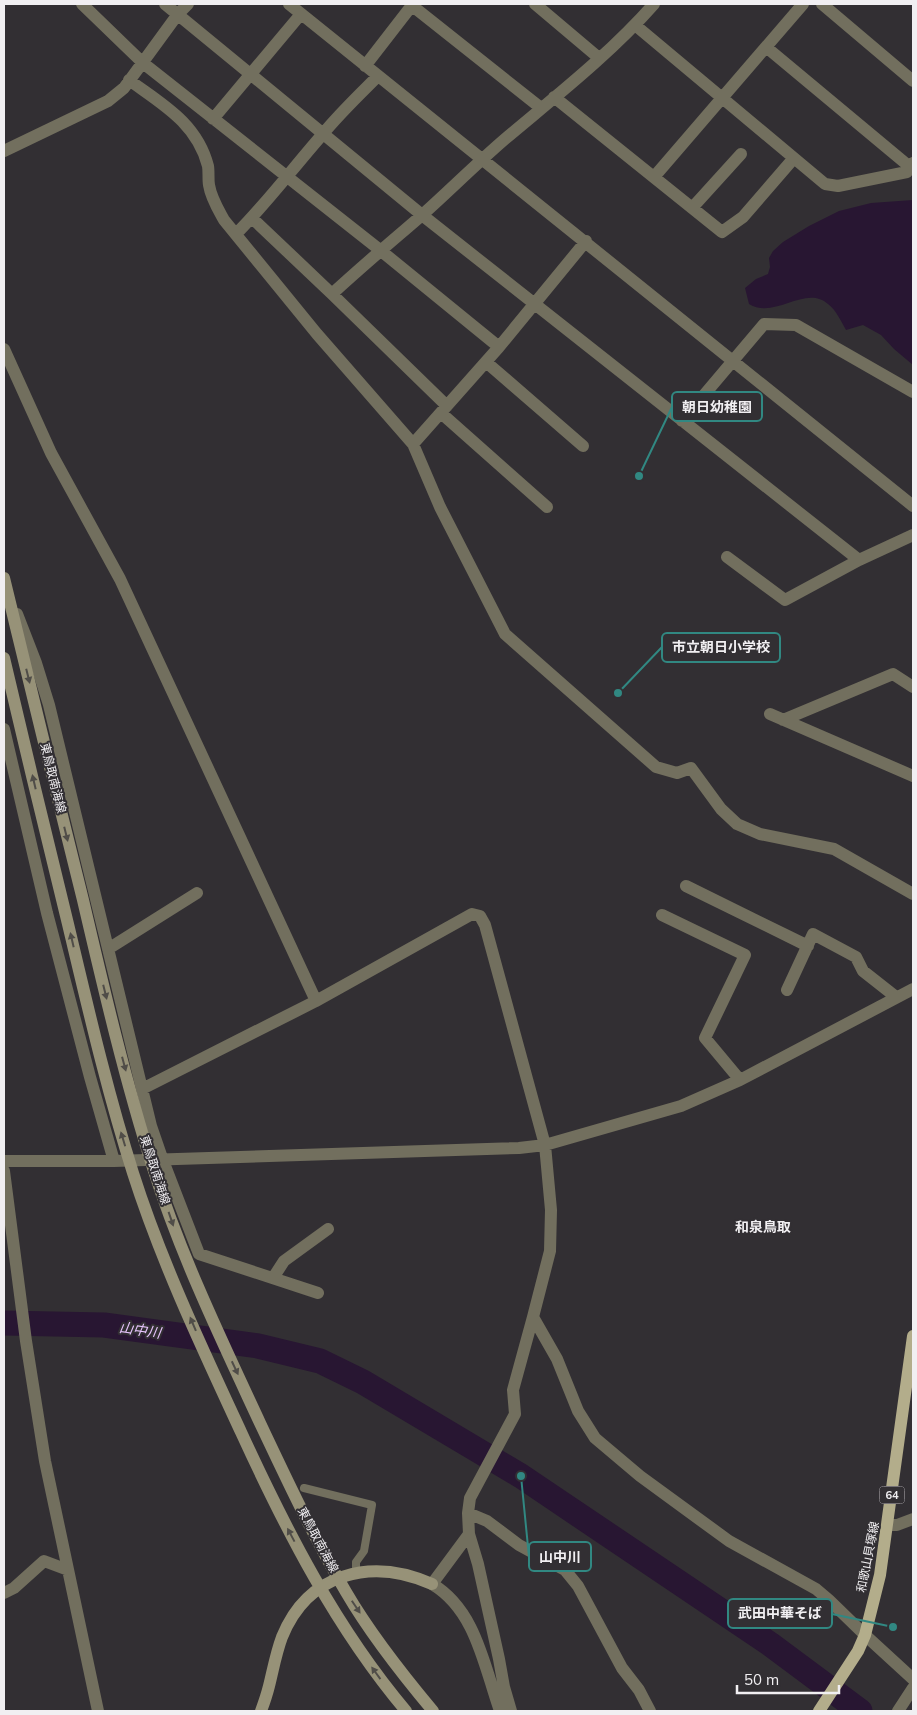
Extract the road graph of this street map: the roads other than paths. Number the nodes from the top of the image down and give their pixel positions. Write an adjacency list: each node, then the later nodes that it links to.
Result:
1 (82, 4): 15 (street)
2 (165, 4): 10 (street)
3 (188, 4): 10 (street)
4 (289, 4): 11 (street)
5 (412, 4): 16 (street); 23 (street)
6 (535, 4): 14 (street)
7 (654, 4): 12 (street)
8 (803, 4): 13 (street)
9 (822, 4): 20 (street)
10 (178, 14): 15 (street); 17 (street)
11 (301, 14): 16 (street); 17 (street)
12 (635, 25): 14 (street); 22 (street)
13 (766, 48): 22 (street); 30 (street)
14 (599, 58): 21 (street)
15 (142, 63): 19 (street); 24 (street)
16 (365, 66): 18 (street)
17 (251, 74): 24 (street); 25 (street)
18 (378, 76): 25 (street); 28 (street)
19 (129, 80): 26 (street); 36 (street)
20 (913, 81)
21 (554, 97): 23 (street); 32 (street)
22 (723, 98): 29 (street); 32 (street)
23 (541, 108): 28 (street)
24 (213, 119): 31 (street)
25 (322, 134): 31 (street); 34 (street)
26 (4, 152)
27 (741, 154): 33 (street)
28 (482, 158): 34 (street); 37 (street)
29 (794, 158): 30 (street); 33 (street)
30 (912, 165)
31 (288, 177): 35 (street); 38 (street)
32 (654, 177): 33 (street)
33 (692, 208)
34 (422, 215): 38 (street); 40 (street)
35 (252, 218): 36 (street); 39 (street)
36 (236, 234): 48 (street)
37 (586, 241): 40 (street); 43 (street)
38 (380, 250): 39 (street); 41 (street)
39 (332, 294): 46 (street)
40 (534, 304): 41 (street); 47 (street)
41 (499, 347): 44 (street)
42 (4, 349): 71 (street)
43 (733, 361): 45 (street); 47 (street); 50 (street)
44 (486, 362): 46 (street); 49 (street)
45 (913, 392)
46 (444, 409): 48 (street); 51 (street)
47 (682, 421): 54 (street)
48 (413, 444): 64 (street)
49 (584, 446)
50 (913, 506)
51 (547, 507)
52 (913, 534): 54 (street)
53 (727, 557): 54 (street)
54 (860, 560)
55 (4, 581): 67 (street); 99 (main road, 東鳥取南海線, one-way to 99)
56 (4, 658): 98 (main road, 東鳥取南海線, one-way to 56)
57 (913, 686): 59 (street)
58 (770, 714): 59 (street)
59 (783, 720): 61 (street)
60 (4, 728): 77 (street)
61 (913, 776)
62 (686, 886): 66 (street)
63 (197, 893): 67 (street)
64 (913, 894)
65 (662, 915): 72 (street)
66 (808, 946): 69 (street); 70 (street)
67 (108, 949): 73 (street)
68 (913, 989): 70 (street)
69 (787, 990)
70 (896, 997): 72 (street)
71 (316, 1001): 73 (street); 74 (street)
72 (740, 1080): 74 (street)
73 (142, 1089): 75 (street)
74 (545, 1146): 75 (street); 82 (street)
75 (162, 1158): 77 (street); 80 (street)
76 (4, 1161): 77 (street)
77 (114, 1161)
78 (4, 1170): 89 (street)
79 (328, 1229): 80 (street)
80 (273, 1278): 81 (street)
81 (318, 1293)
82 (534, 1317): 85 (street); 93 (street)
83 (913, 1336): 87 (main road, 和歌山貝塚線 / 64)
84 (304, 1488): 90 (lane)
85 (468, 1513): 88 (street); 102 (street)
86 (913, 1519): 87 (street)
87 (888, 1524): 93 (main road, 和歌山貝塚線 / 64)
88 (469, 1534): 91 (street); 101 (street)
89 (68, 1570): 92 (street); 96 (street)
90 (356, 1573): 91 (main road); 97 (main road)
91 (432, 1584): 100 (street)
92 (4, 1593)
93 (865, 1635): 94 (street); 103 (main road, 和歌山貝塚線 / 64)
94 (913, 1679)
95 (913, 1688): 104 (street)
96 (98, 1711)
97 (261, 1711)
98 (406, 1711)
99 (433, 1711)
100 (500, 1711)
101 (511, 1711)
102 (650, 1711)
103 (818, 1711)
104 (898, 1711)

